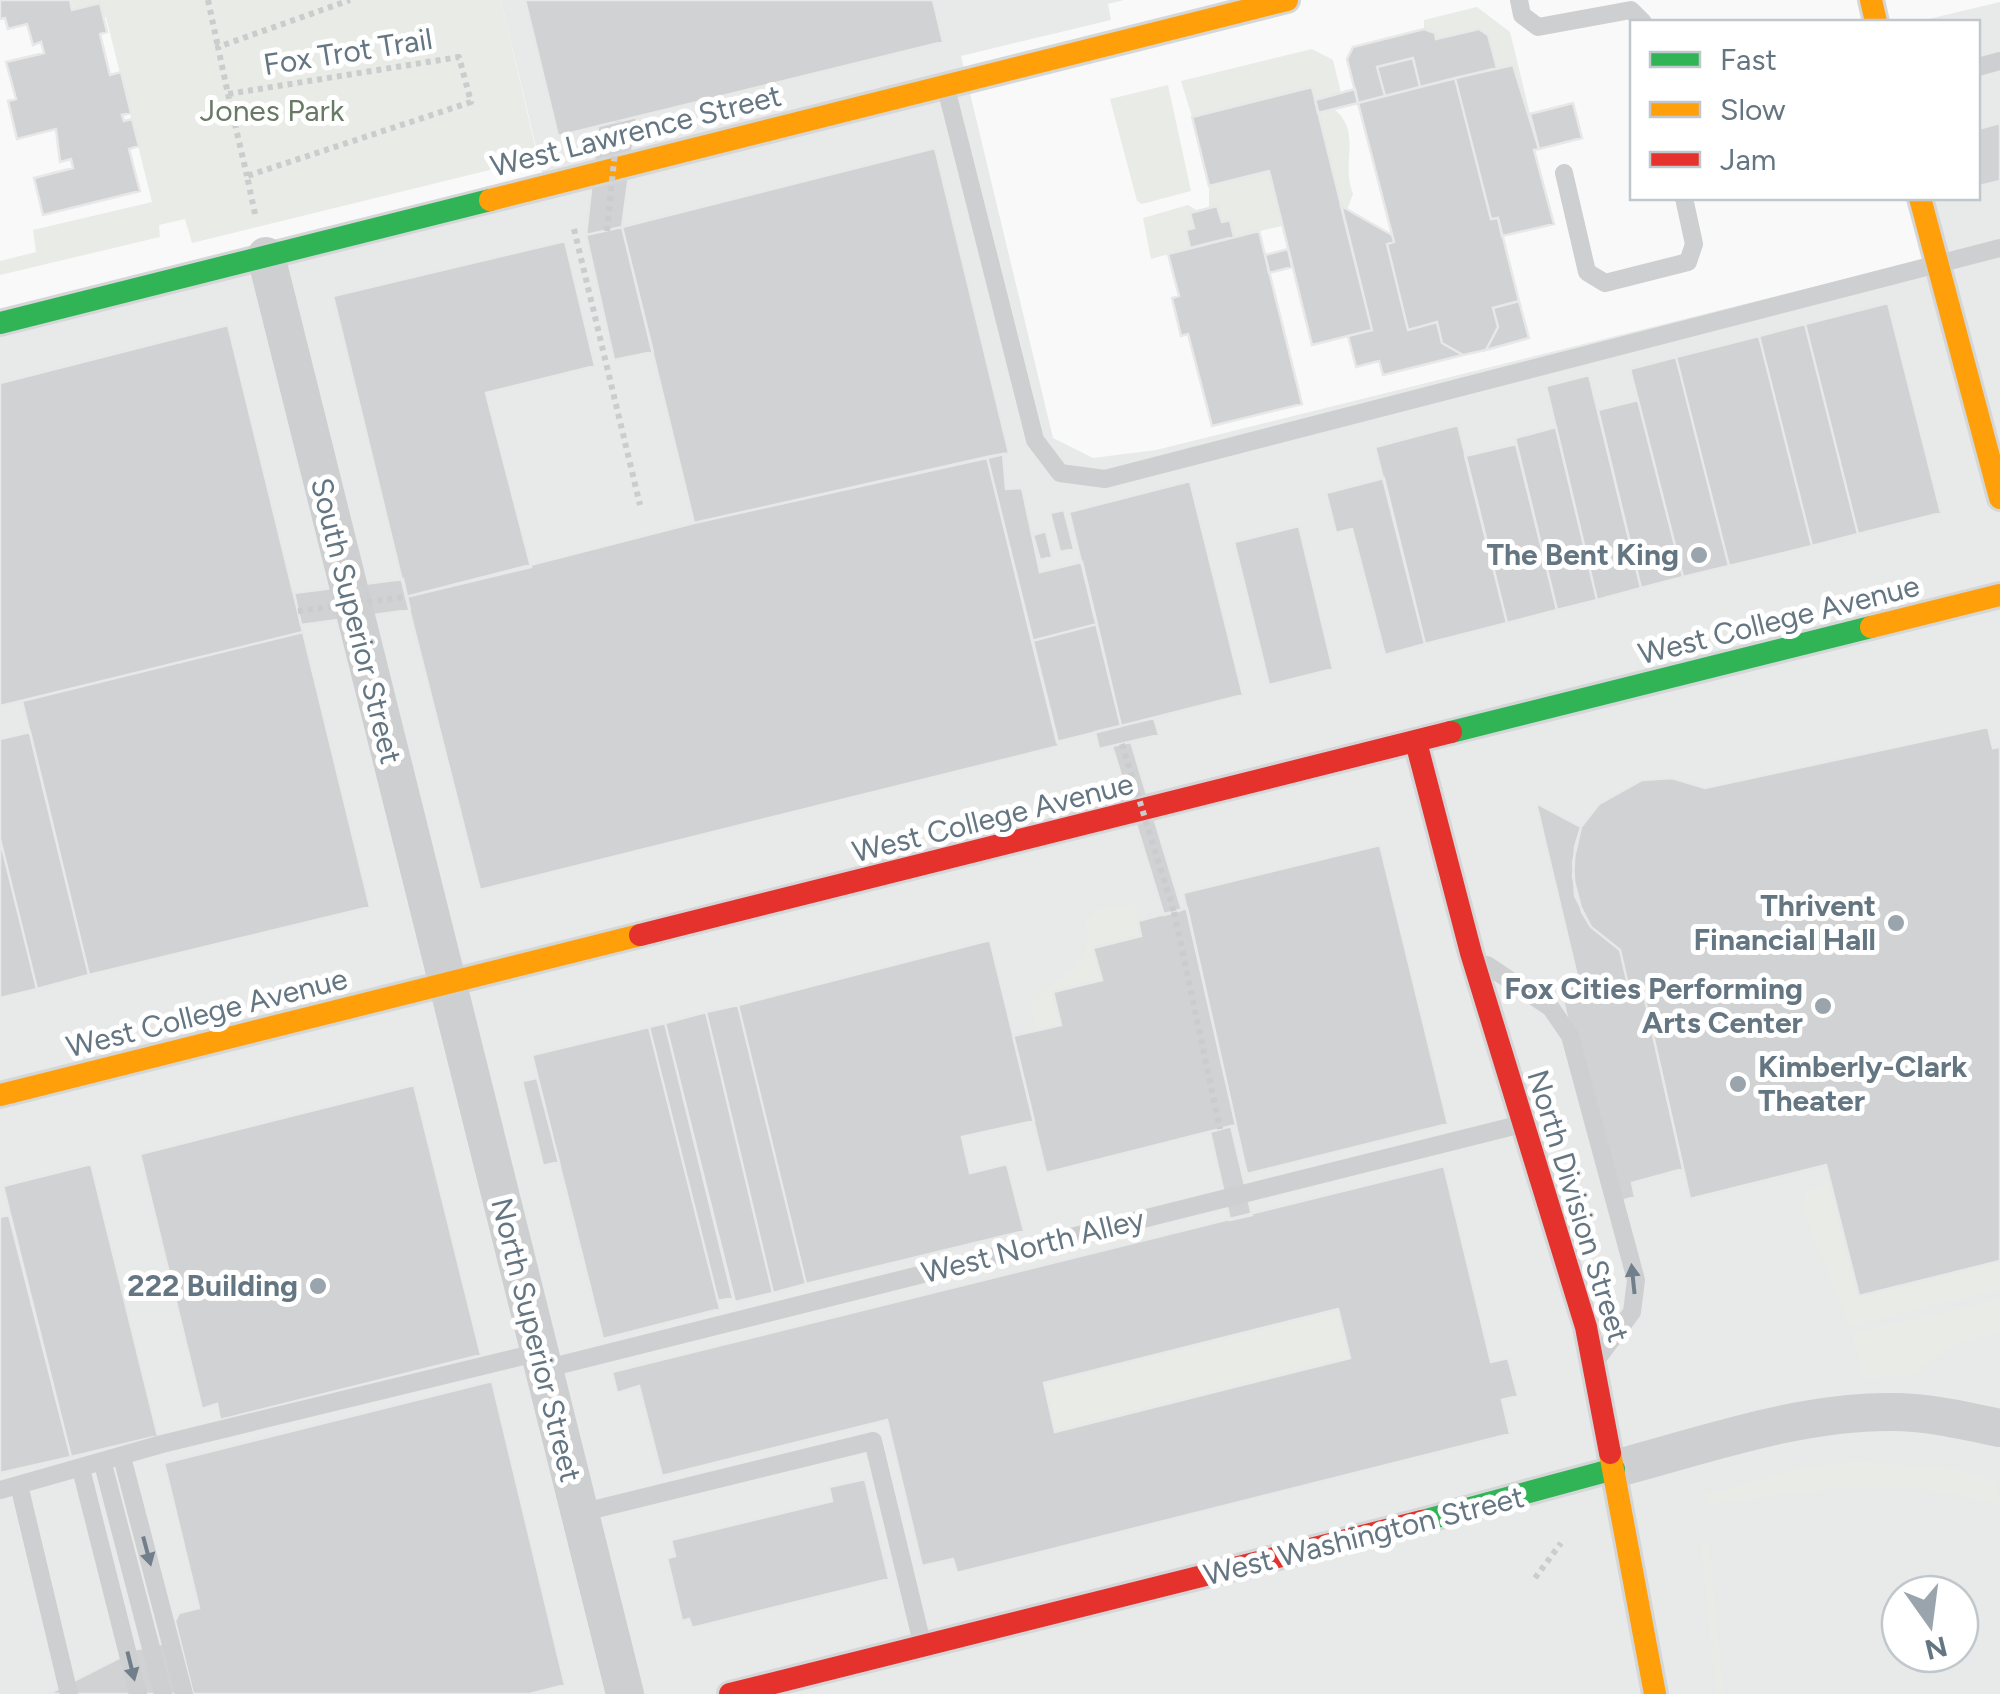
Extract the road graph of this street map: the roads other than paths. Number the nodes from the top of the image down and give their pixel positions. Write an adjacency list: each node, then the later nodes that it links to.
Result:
1 (1287, 0): 3 (street, West Lawrence Street)
2 (1518, 0): 4 (lane)
3 (1156, 16): 5 (street, West Lawrence Street)
4 (1642, 20)
5 (944, 83): 10 (street, West Lawrence Street); 11 (lane)
6 (1564, 173): 7 (lane)
7 (1684, 200)
8 (1920, 200): 11 (street)
9 (2000, 248): 11 (lane)
10 (266, 256): 12 (street, West Lawrence Street); 17 (street, South Superior Street)
11 (1936, 264): 13 (street)
12 (0, 323)
13 (2000, 498)
14 (2000, 595): 15 (street, West College Avenue)
15 (1416, 742): 16 (street, North Division Street); 17 (street, West College Avenue)
16 (1470, 953): 19 (street, North Division Street); 21 (lane, one-way to 16)
17 (446, 986): 18 (street, West College Avenue); 20 (street, North Superior Street)
18 (0, 1095)
19 (1522, 1124): 20 (lane, West North Alley); 21 (street, North Division Street)
20 (542, 1361): 23 (lane, West North Alley); 28 (street, North Superior Street)
21 (1594, 1363): 25 (street, North Division Street)
22 (2000, 1428): 25 (street, West Washington Street)
23 (122, 1457): 24 (lane, West North Alley); 33 (lane, one-way to 33)
24 (103, 1464): 26 (lane, West North Alley); 32 (lane)
25 (1614, 1469): 29 (street, West Washington Street); 36 (street, North Division Street)
26 (81, 1470): 27 (lane, West North Alley); 31 (lane, one-way to 31)
27 (9, 1487): 30 (lane)
28 (580, 1513): 29 (lane); 34 (street, North Superior Street)
29 (922, 1644): 35 (street, West Washington Street)
30 (69, 1694)
31 (138, 1694)
32 (162, 1694)
33 (184, 1694)
34 (625, 1694)
35 (730, 1694)
36 (1655, 1694)

